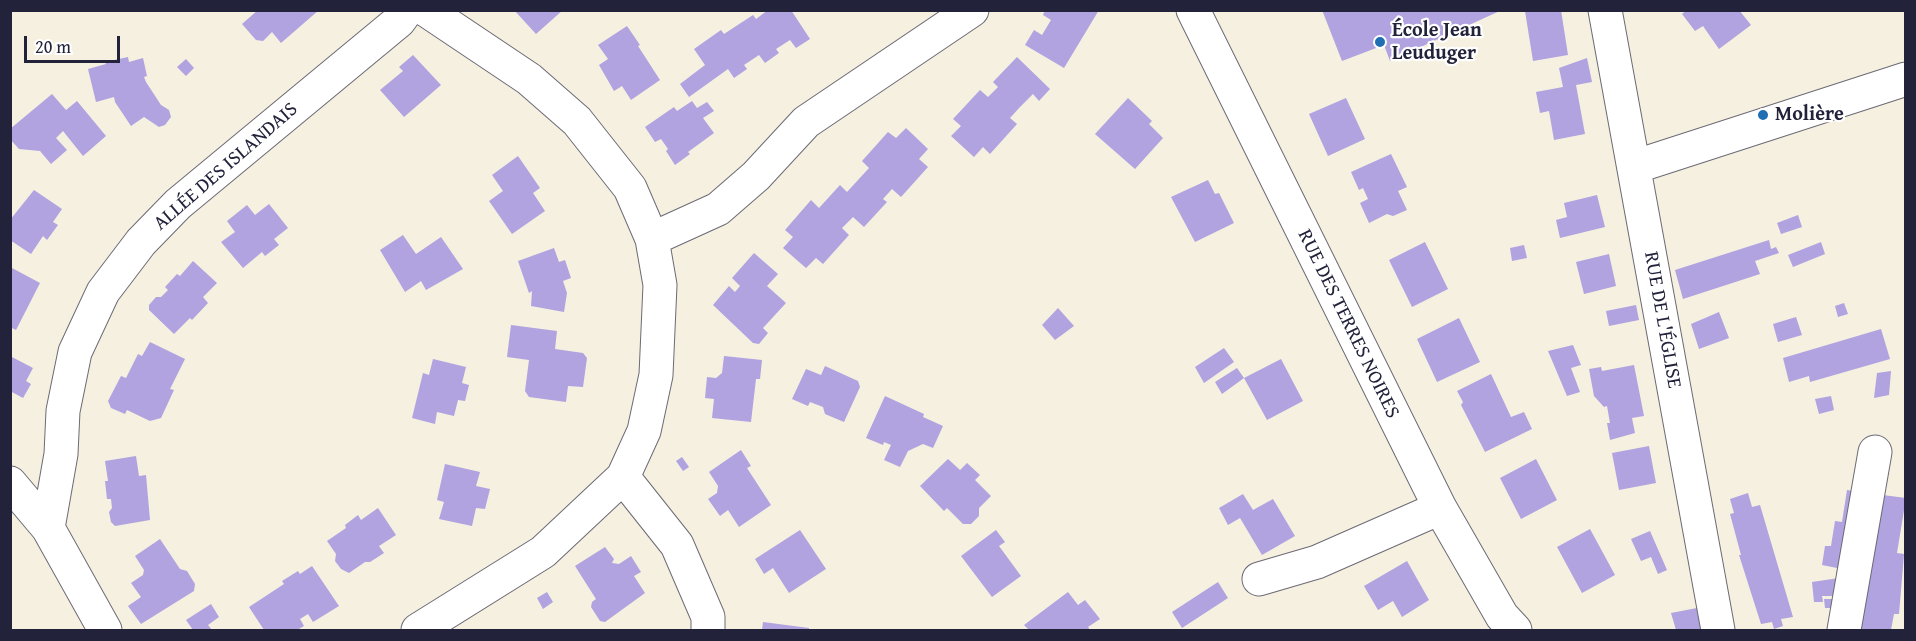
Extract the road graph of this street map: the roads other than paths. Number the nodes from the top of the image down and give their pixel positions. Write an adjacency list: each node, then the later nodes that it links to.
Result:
1 (407, 10): 13 (street, ALLÉE DES ISLANDAIS)
2 (426, 10): 8 (street)
3 (972, 10): 8 (street)
4 (1193, 10): 12 (street, RUE DES TERRES NOIRES)
5 (1605, 10): 7 (street, RUE DE L'ÉGLISE)
6 (1905, 79): 7 (street)
7 (1634, 167): 19 (street, RUE DE L'ÉGLISE)
8 (652, 239): 10 (street)
9 (1875, 452): 20 (street)
10 (623, 477): 16 (street); 17 (street)
11 (10, 483): 13 (street)
12 (1440, 508): 14 (street); 18 (street, RUE DES TERRES NOIRES)
13 (48, 528): 15 (street)
14 (1259, 579)
15 (105, 630)
16 (418, 630)
17 (708, 630)
18 (1515, 630)
19 (1718, 630)
20 (1844, 630)

